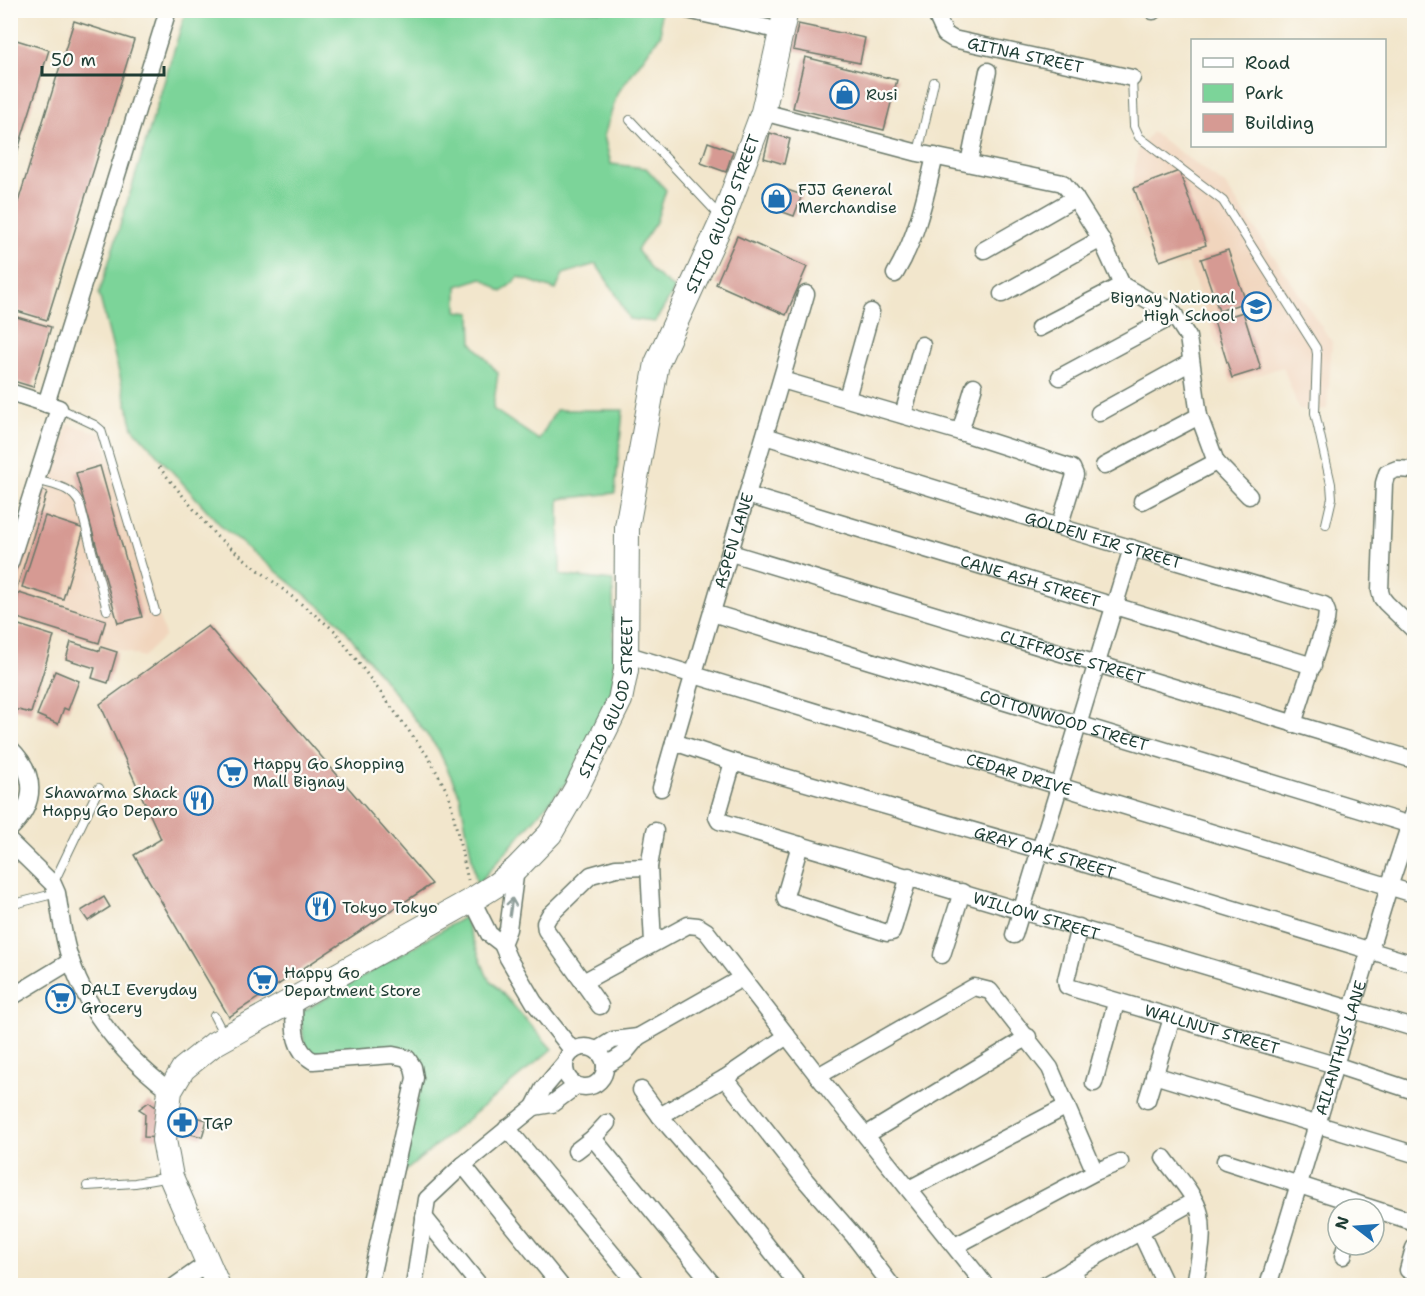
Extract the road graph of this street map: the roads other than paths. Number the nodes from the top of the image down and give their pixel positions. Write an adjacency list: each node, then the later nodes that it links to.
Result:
1 (168, 10): 32 (street)
2 (687, 10): 5 (street)
3 (786, 10): 10 (main road, SITIO GULOD STREET)
4 (934, 10): 8 (street, GITNA STREET)
5 (745, 17): 6 (street)
6 (768, 28)
7 (988, 71): 13 (street)
8 (1132, 78): 45 (lane)
9 (934, 82): 12 (lane)
10 (763, 112): 12 (street); 15 (main road, SITIO GULOD STREET)
11 (630, 120): 15 (lane)
12 (926, 154): 13 (street); 18 (street)
13 (969, 163): 14 (street)
14 (1075, 198): 16 (street); 17 (street)
15 (723, 219): 55 (main road, SITIO GULOD STREET)
16 (1101, 239): 19 (street); 21 (street)
17 (984, 250)
18 (895, 274)
19 (1122, 285): 23 (street); 24 (street)
20 (806, 294): 28 (street, ASPEN LANE)
21 (1002, 294)
22 (871, 312): 31 (street)
23 (1175, 315): 26 (street); 27 (street)
24 (1039, 328)
25 (922, 345): 34 (street)
26 (1191, 362): 33 (street); 35 (street)
27 (1060, 377)
28 (782, 380): 31 (street); 37 (street, ASPEN LANE)
29 (974, 386): 36 (street)
30 (10, 392): 32 (street)
31 (847, 398): 34 (street)
32 (53, 406): 41 (street); 52 (lane)
33 (1099, 413)
34 (903, 415): 36 (street)
35 (1199, 416): 38 (street); 39 (street)
36 (960, 432): 46 (street)
37 (765, 436): 42 (street, ASPEN LANE); 46 (street, GOLDEN FIR STREET)
38 (1216, 462): 43 (street); 44 (street)
39 (1104, 466)
40 (1414, 470): 54 (street)
41 (36, 480): 49 (street); 51 (lane)
42 (747, 495): 48 (street, ASPEN LANE); 50 (street, CANE ASH STREET)
43 (1249, 496)
44 (1142, 501)
45 (1326, 524)
46 (1059, 527): 47 (street, GOLDEN FIR STREET)
47 (1132, 548): 50 (street); 57 (street, GOLDEN FIR STREET)
48 (731, 553): 53 (street, ASPEN LANE); 56 (street, CLIFFROSE STREET)
49 (10, 563)
50 (1115, 607): 56 (street); 57 (street, CANE ASH STREET)
51 (107, 610)
52 (155, 611)
53 (712, 613): 58 (street, ASPEN LANE); 59 (street, COTTONWOOD STREET)
54 (1414, 630)
55 (625, 654): 58 (street, CEDAR DRIVE); 75 (main road, SITIO GULOD STREET)
56 (1098, 664): 59 (street); 60 (street, CLIFFROSE STREET)
57 (1313, 666): 60 (street, GOLDEN FIR STREET)
58 (693, 674): 61 (street, ASPEN LANE); 65 (street, CEDAR DRIVE)
59 (1078, 724): 65 (street); 68 (street, COTTONWOOD STREET)
60 (1293, 724): 63 (street, CLIFFROSE STREET)
61 (674, 742): 64 (street, GRAY OAK STREET); 67 (street, ASPEN LANE)
62 (10, 748): 69 (street)
63 (1414, 760)
64 (733, 762): 72 (street, WILLOW STREET); 73 (street, GRAY OAK STREET)
65 (1059, 786): 73 (street); 77 (street, CEDAR DRIVE)
66 (99, 788): 78 (lane)
67 (661, 788)
68 (1413, 821): 77 (street, AILANTHUS LANE)
69 (10, 829)
70 (655, 831): 74 (street)
71 (10, 843): 78 (street)
72 (800, 844): 76 (street, WILLOW STREET); 76 (street)
73 (1040, 850): 83 (street); 88 (street, GRAY OAK STREET)
74 (648, 867): 86 (street); 93 (street)
75 (516, 868): 81 (main road, SITIO GULOD STREET); 87 (street, one-way to 75)
76 (909, 876): 79 (street, WILLOW STREET)
77 (1389, 886): 80 (street, CEDAR DRIVE); 88 (street, AILANTHUS LANE)
78 (55, 889): 82 (lane); 90 (street)
79 (962, 892): 83 (street, WILLOW STREET); 89 (street)
80 (1414, 894)
81 (472, 900): 87 (street); 95 (main road, SITIO GULOD STREET)
82 (10, 905)
83 (1021, 909): 84 (street, WILLOW STREET); 85 (street)
84 (1079, 927): 96 (street, WALLNUT STREET); 98 (street, WILLOW STREET)
85 (1014, 935)
86 (653, 943): 92 (street); 93 (street)
87 (502, 944): 107 (street)
88 (1370, 950): 91 (street, GRAY OAK STREET); 98 (street, AILANTHUS LANE)
89 (942, 955)
90 (71, 961): 94 (street); 116 (street)
91 (1414, 964)
92 (742, 978): 102 (street); 103 (street)
93 (583, 982): 97 (street)
94 (10, 998)
95 (294, 998): 104 (main road, SITIO GULOD STREET); 152 (street)
96 (1116, 1003): 100 (street, WALLNUT STREET); 113 (street)
97 (600, 1006)
98 (1352, 1008): 101 (street, WILLOW STREET); 108 (street, AILANTHUS LANE)
99 (214, 1016): 104 (lane)
100 (1172, 1018): 108 (street, WALLNUT STREET); 110 (street)
101 (1414, 1028)
102 (788, 1036): 111 (street); 112 (street)
103 (638, 1037): 106 (street); 109 (street)
104 (225, 1038): 116 (main road, SITIO GULOD STREET)
105 (1028, 1038): 111 (street); 119 (street); 125 (street)
106 (597, 1050): 107 (street); 109 (street)
107 (569, 1057): 114 (street); 120 (street)
108 (1335, 1065): 117 (street, WALLNUT STREET); 123 (street, AILANTHUS LANE)
109 (605, 1066): 114 (street)
110 (1154, 1075): 118 (street); 123 (street)
111 (818, 1076): 125 (street)
112 (725, 1078): 121 (street); 158 (street)
113 (1094, 1083)
114 (576, 1086): 120 (street)
115 (641, 1090): 121 (street)
116 (170, 1091): 134 (main road)
117 (1414, 1091)
118 (1147, 1100)
119 (1066, 1106): 133 (street); 137 (street)
120 (534, 1107): 124 (street)
121 (660, 1116): 157 (street)
122 (607, 1123): 126 (street)
123 (1317, 1123): 128 (street); 135 (street, AILANTHUS LANE)
124 (507, 1128): 132 (street); 156 (street)
125 (866, 1135): 137 (street)
126 (593, 1138): 127 (street); 149 (street)
127 (576, 1151)
128 (1414, 1154)
129 (1164, 1158): 139 (street)
130 (1225, 1161): 135 (street)
131 (1120, 1162): 133 (street)
132 (463, 1165): 141 (street); 155 (street)
133 (1095, 1172): 144 (street)
134 (171, 1177): 136 (lane); 146 (main road)
135 (1299, 1184): 138 (street); 164 (street, AILANTHUS LANE)
136 (87, 1186)
137 (909, 1189): 144 (street)
138 (1333, 1197)
139 (1194, 1201): 143 (street); 163 (street)
140 (1386, 1214): 142 (street)
141 (424, 1217): 153 (street); 154 (street)
142 (1414, 1222)
143 (1140, 1231): 147 (street); 162 (street)
144 (955, 1246): 159 (street)
145 (1414, 1248): 148 (street)
146 (209, 1262): 150 (street); 151 (main road)
147 (1071, 1270): 160 (street); 161 (street)
148 (1408, 1270)
149 (704, 1282)
150 (175, 1286)
151 (218, 1286)
152 (369, 1286)
153 (414, 1286)
154 (480, 1286)
155 (561, 1286)
156 (639, 1286)
157 (799, 1286)
158 (892, 1286)
159 (986, 1286)
160 (1044, 1286)
161 (1080, 1286)
162 (1167, 1286)
163 (1195, 1286)
164 (1268, 1286)

